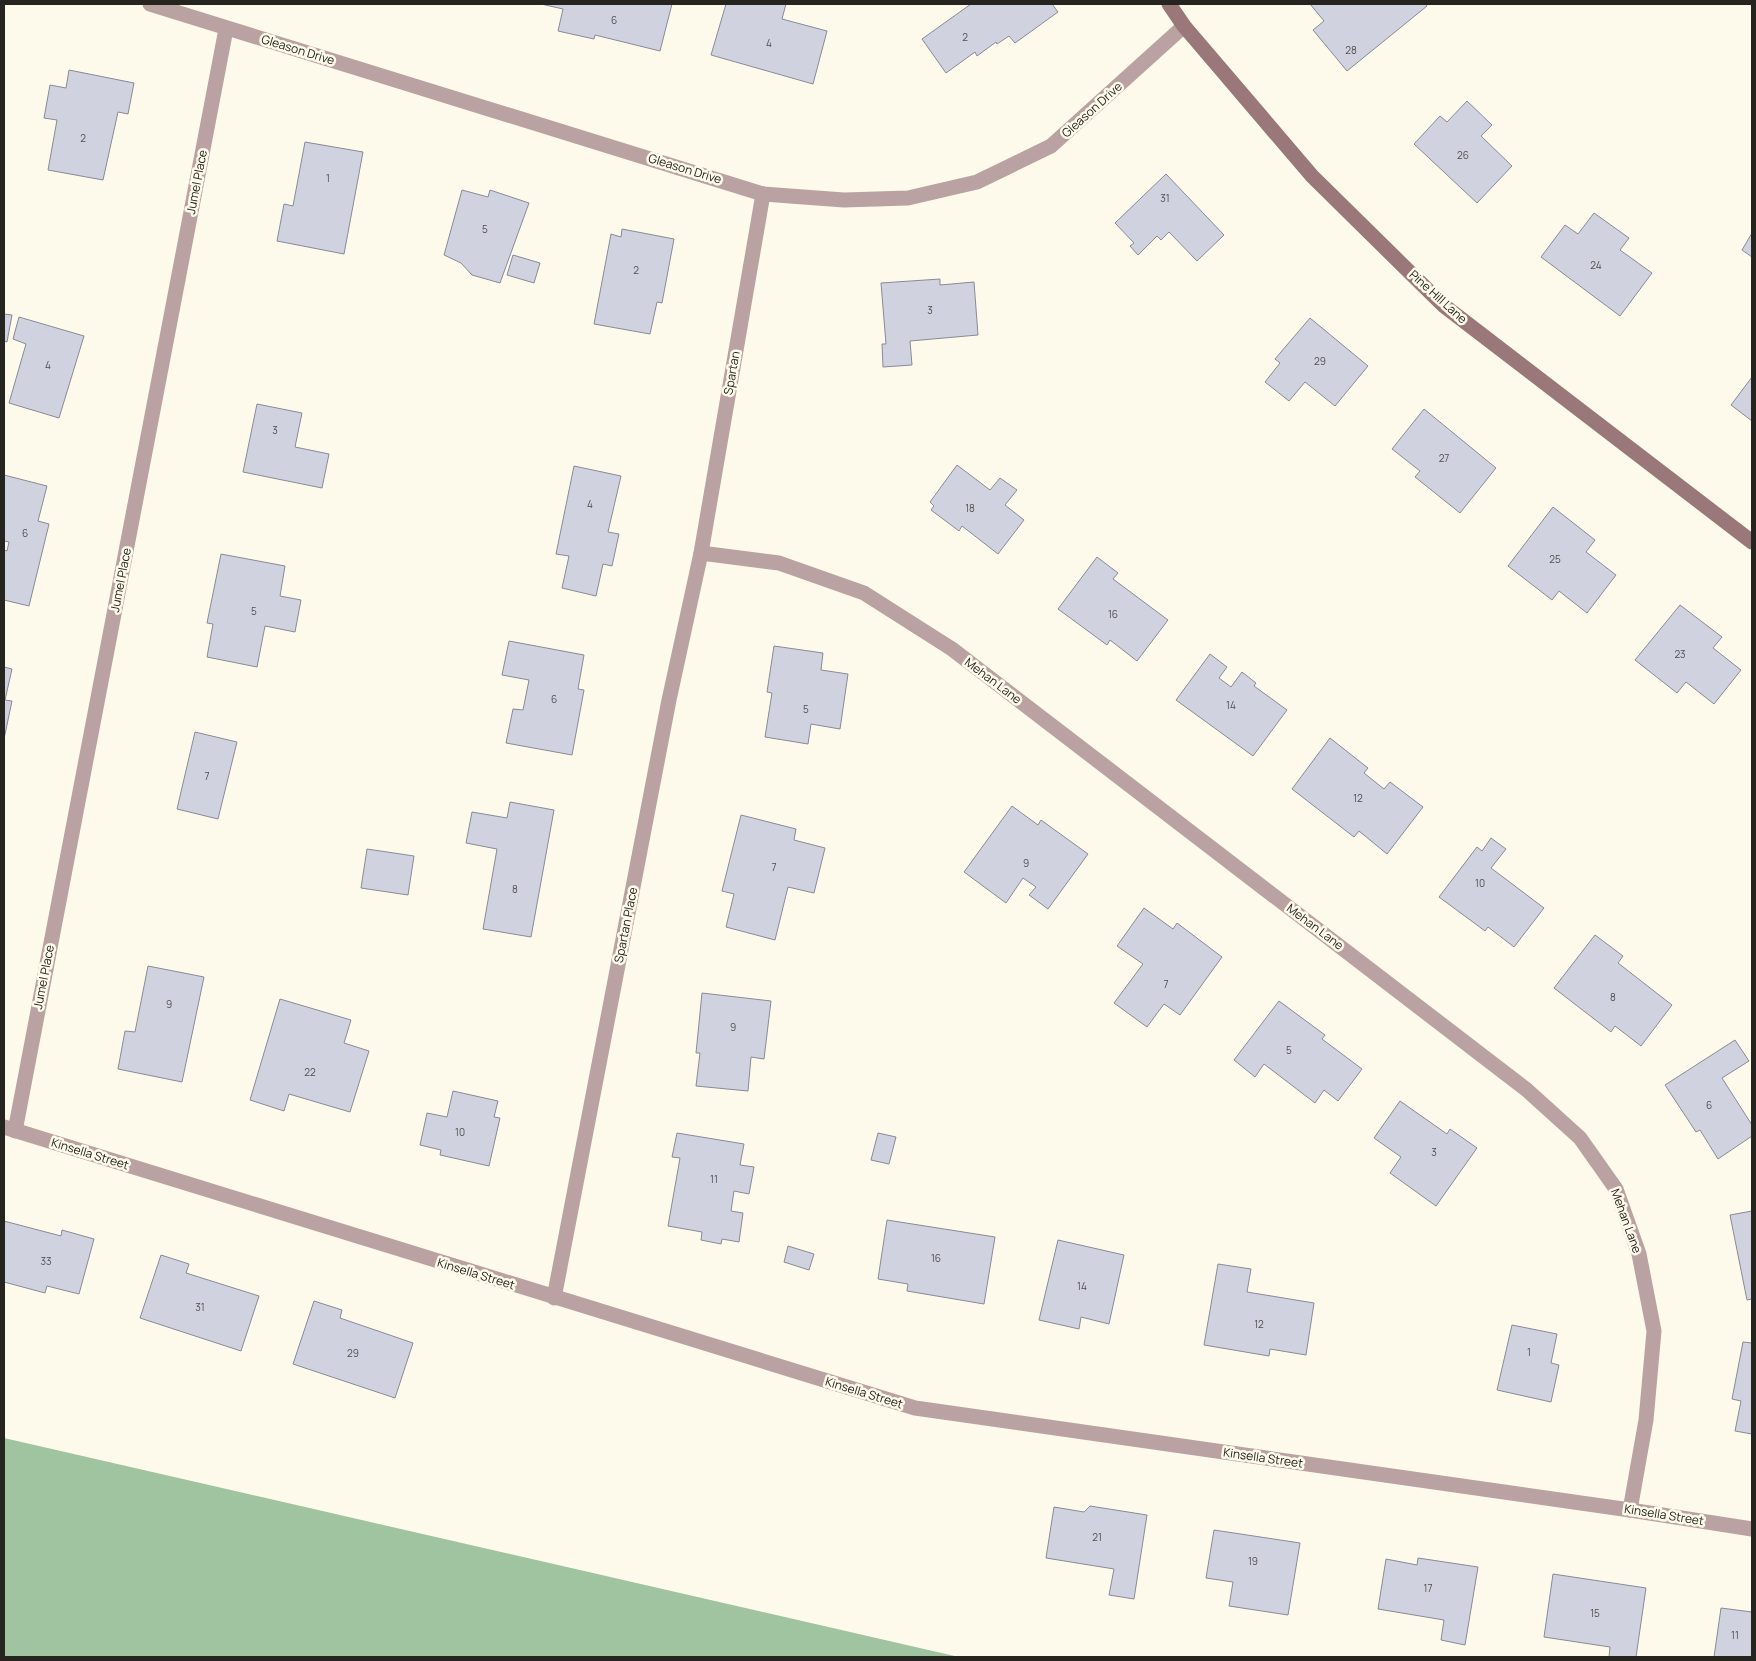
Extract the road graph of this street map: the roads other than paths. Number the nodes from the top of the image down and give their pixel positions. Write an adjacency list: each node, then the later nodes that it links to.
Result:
1 (150, 4): 4 (street, Gleason Drive)
2 (1169, 4): 3 (street, Pine Hill Lane)
3 (1184, 26): 5 (street, Gleason Drive); 6 (street, Pine Hill Lane)
4 (226, 29): 5 (street, Gleason Drive); 8 (street, Jumel Place)
5 (763, 194): 7 (street, Spartan)
6 (1752, 542)
7 (701, 553): 9 (street, Spartan Place); 10 (street, Mehan Lane)
8 (9, 1129): 9 (street, Kinsella Street)
9 (554, 1298): 10 (street, Kinsella Street)
10 (1630, 1510): 11 (street, Kinsella Street)
11 (1752, 1529)

